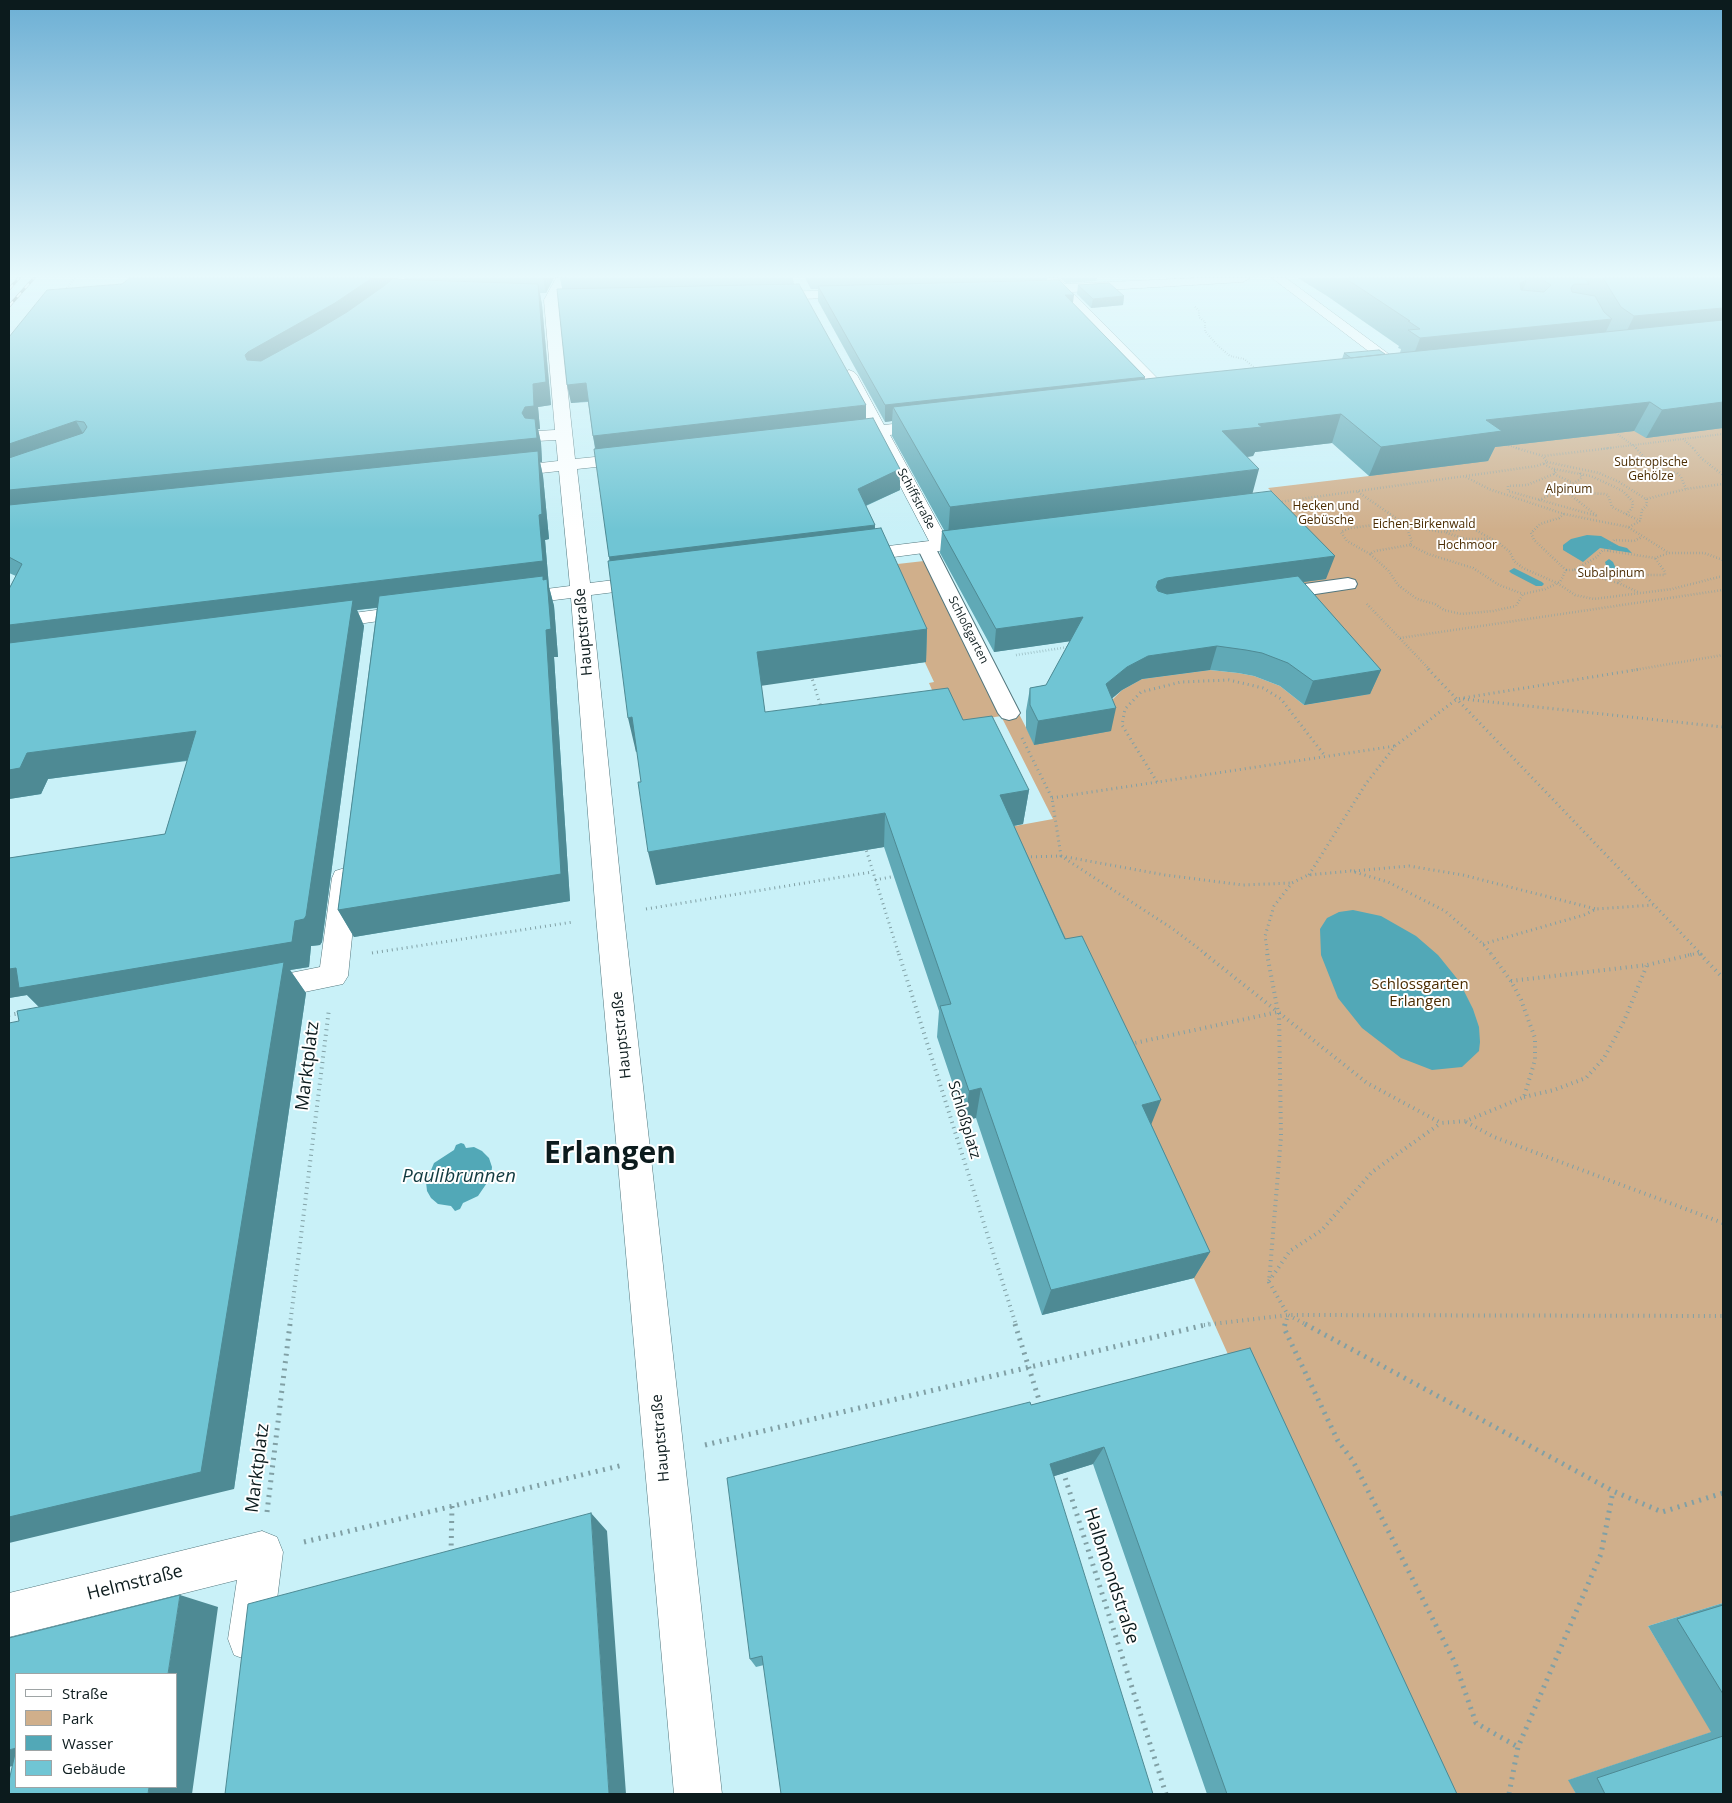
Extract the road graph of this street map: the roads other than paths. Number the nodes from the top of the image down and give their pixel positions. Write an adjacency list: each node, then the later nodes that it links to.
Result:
1 (557, 362): 11 (street, Hauptstraße)
2 (1132, 362): 7 (street)
3 (1397, 362): 5 (street)
4 (842, 363): 10 (street, Schiffstraße)
5 (1388, 375)
6 (1185, 396): 7 (street)
7 (1167, 398): 8 (street)
8 (1147, 400)
9 (948, 423): 10 (street)
10 (879, 431): 13 (street); 18 (street, Schiffstraße)
11 (564, 434): 12 (street); 15 (street, Hauptstraße)
12 (537, 436)
13 (830, 436)
14 (655, 456): 15 (street)
15 (567, 466): 16 (street); 22 (street, Hauptstraße)
16 (491, 474)
17 (1000, 538): 18 (street)
18 (933, 546): 19 (street); 29 (lane, Schloßgarten)
19 (842, 558)
20 (668, 580): 22 (street)
21 (1348, 584): 23 (lane)
22 (580, 591): 24 (street); 34 (street, Hauptstraße)
23 (1259, 596)
24 (496, 601)
25 (432, 609): 26 (street)
26 (378, 616): 27 (street); 28 (street)
27 (300, 626)
28 (375, 641)
29 (1009, 713)
30 (348, 852): 31 (street)
31 (238, 993)
32 (9, 1615): 33 (street, Helmstraße)
33 (246, 1677)
34 (698, 1794)

